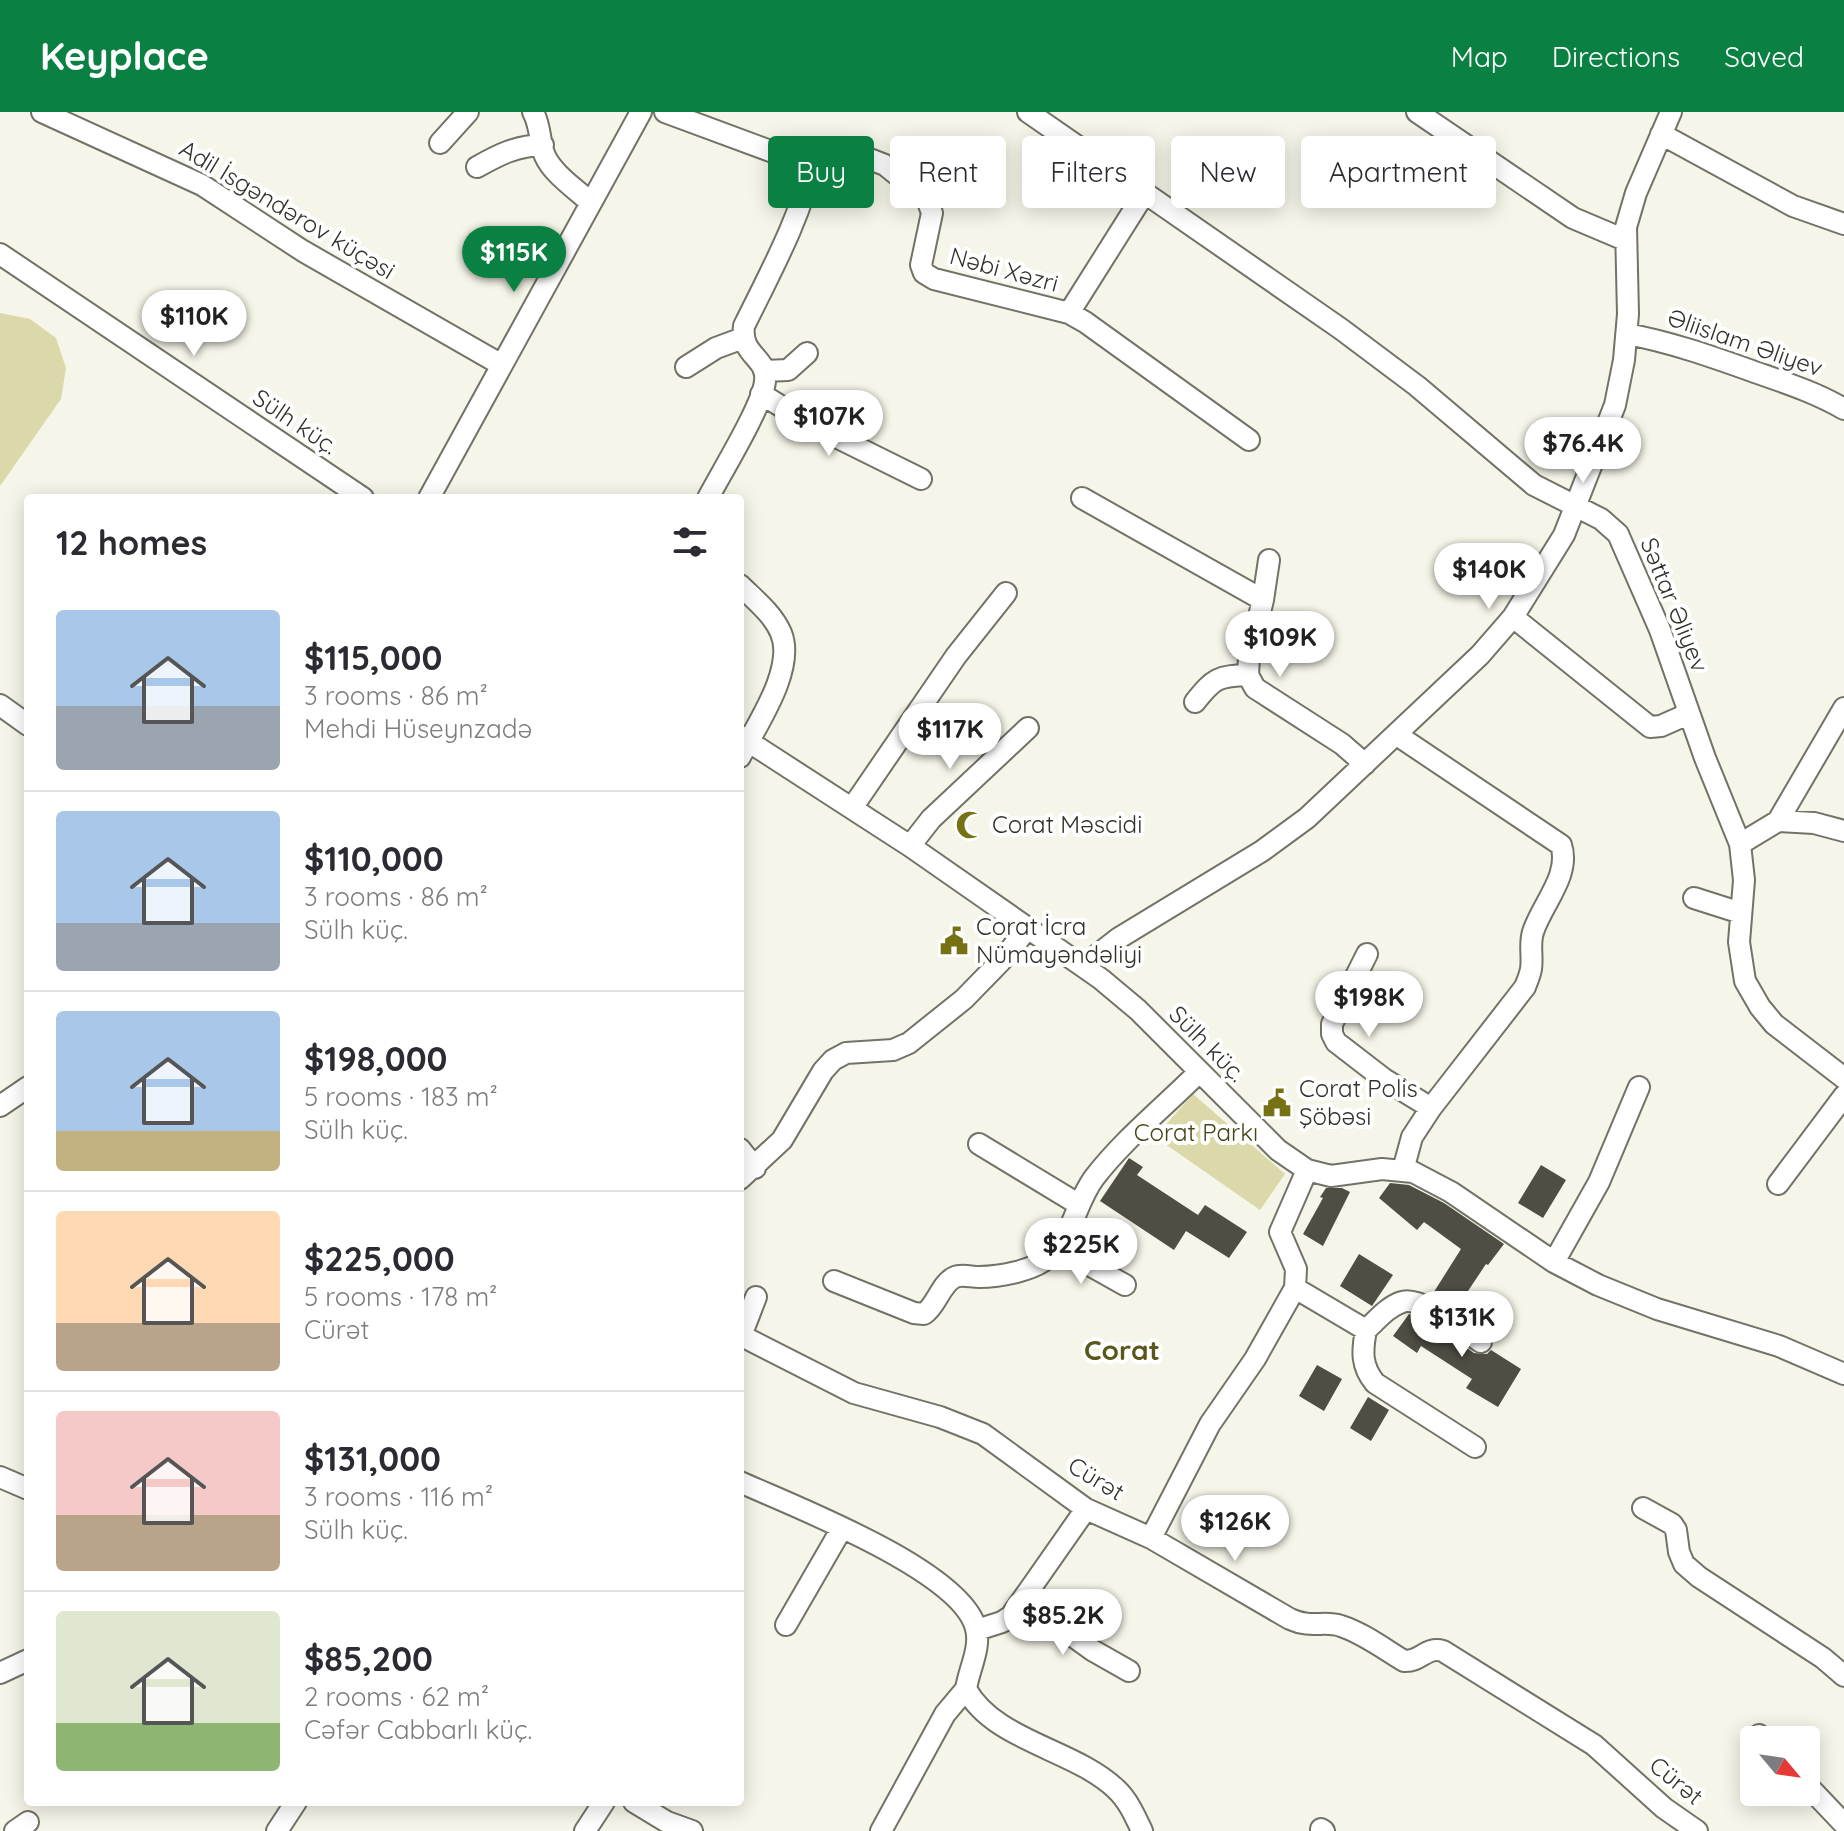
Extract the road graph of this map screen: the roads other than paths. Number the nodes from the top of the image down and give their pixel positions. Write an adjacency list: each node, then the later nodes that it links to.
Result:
1 (42, 112): 27 (street, Adil İsgəndərov küçəsi)
2 (468, 112): 11 (street)
3 (533, 112): 12 (street)
4 (641, 112): 17 (street)
5 (665, 112): 13 (street, Nəbi Xəzri)
6 (1028, 112): 10 (street, Səttar Əliyev)
7 (1417, 112): 21 (street)
8 (1671, 112): 9 (street)
9 (1661, 134): 20 (street); 21 (street)
10 (1062, 136)
11 (440, 143)
12 (543, 145): 15 (street); 17 (street)
13 (768, 150)
14 (874, 161): 23 (street, Nəbi Xəzri)
15 (477, 167)
16 (1155, 202): 38 (street, Səttar Əliyev)
17 (591, 203): 27 (street)
18 (800, 208): 25 (street)
19 (1135, 208): 23 (street)
20 (1844, 224)
21 (1625, 240): 24 (street)
22 (0, 255): 34 (street, Sülh küç.)
23 (1069, 313): 32 (street, Nəbi Xəzri)
24 (1627, 334): 31 (street, Əliislam Əliyev); 38 (street)
25 (743, 338): 28 (street); 29 (street)
26 (807, 353): 29 (street)
27 (500, 364): 35 (street)
28 (686, 367)
29 (764, 371): 30 (street)
30 (761, 394): 33 (street); 36 (street)
31 (1844, 409)
32 (1249, 440)
33 (921, 479)
34 (357, 494)
35 (431, 494)
36 (710, 494)
37 (1082, 498): 42 (street)
38 (1577, 506): 43 (street); 48 (street, Səttar Əliyev)
39 (1269, 560): 42 (street)
40 (744, 589): 52 (street)
41 (1006, 593): 55 (street)
42 (1263, 600): 44 (street)
43 (1513, 617): 48 (street); 51 (street)
44 (1248, 675): 45 (street); 54 (street)
45 (1195, 702)
46 (0, 705): 49 (street)
47 (1844, 708): 56 (street)
48 (1688, 714): 58 (street, Səttar Əliyev)
49 (24, 722)
50 (1028, 728): 59 (street)
51 (1397, 735): 54 (street); 71 (street)
52 (744, 743)
53 (744, 746): 55 (street, Sülh küç.)
54 (1365, 764): 64 (street)
55 (852, 808): 59 (street, Sülh küç.)
56 (1778, 821): 57 (street); 58 (street)
57 (1844, 831)
58 (1740, 844): 61 (street, Səttar Əliyev)
59 (910, 846): 62 (street, Sülh küç.)
60 (1694, 898): 61 (street)
61 (1741, 913): 66 (street, Səttar Əliyev)
62 (1028, 928): 64 (street, Sülh küç.); 75 (street)
63 (1367, 954): 71 (street)
64 (1083, 966): 65 (street, Sülh küç.)
65 (1198, 1073): 73 (street, Sülh küç.); 77 (street)
66 (1844, 1078)
67 (1639, 1087): 79 (street)
68 (24, 1090): 70 (street)
69 (1844, 1096): 76 (street)
70 (0, 1106)
71 (1431, 1108): 74 (street)
72 (979, 1144): 77 (street)
73 (1307, 1170): 74 (street, Sülh küç.); 82 (street)
74 (1403, 1170): 79 (street, Sülh küç.)
75 (748, 1174)
76 (1778, 1184)
77 (1078, 1204): 78 (street)
78 (1059, 1248): 80 (street); 81 (street)
79 (1554, 1262): 88 (street, Sülh küç.)
80 (834, 1281)
81 (1125, 1285)
82 (1295, 1288): 85 (street); 96 (street)
83 (756, 1297): 84 (street)
84 (744, 1328)
85 (1366, 1330): 87 (street); 89 (street)
86 (744, 1338): 94 (street, Cürət)
87 (1481, 1342)
88 (1844, 1374)
89 (1475, 1447)
90 (0, 1477): 92 (street)
91 (744, 1484): 95 (street)
92 (24, 1487)
93 (1643, 1508): 103 (street)
94 (1086, 1509): 96 (street, Cürət); 97 (street)
95 (842, 1528): 98 (street); 99 (street)
96 (1151, 1538): 115 (street, Cürət)
97 (1024, 1601): 99 (street); 101 (street)
98 (786, 1625)
99 (977, 1630): 104 (street)
100 (24, 1662): 102 (street)
101 (1129, 1671)
102 (0, 1673)
103 (1844, 1676)
104 (966, 1689): 110 (street); 114 (street)
105 (1820, 1799): 109 (street)
106 (293, 1806): 111 (street)
107 (601, 1806): 112 (street)
108 (641, 1806): 113 (street)
109 (1844, 1824)
110 (1137, 1829)
111 (277, 1831)
112 (585, 1831)
113 (692, 1831)
114 (881, 1831)
115 (1697, 1831)

